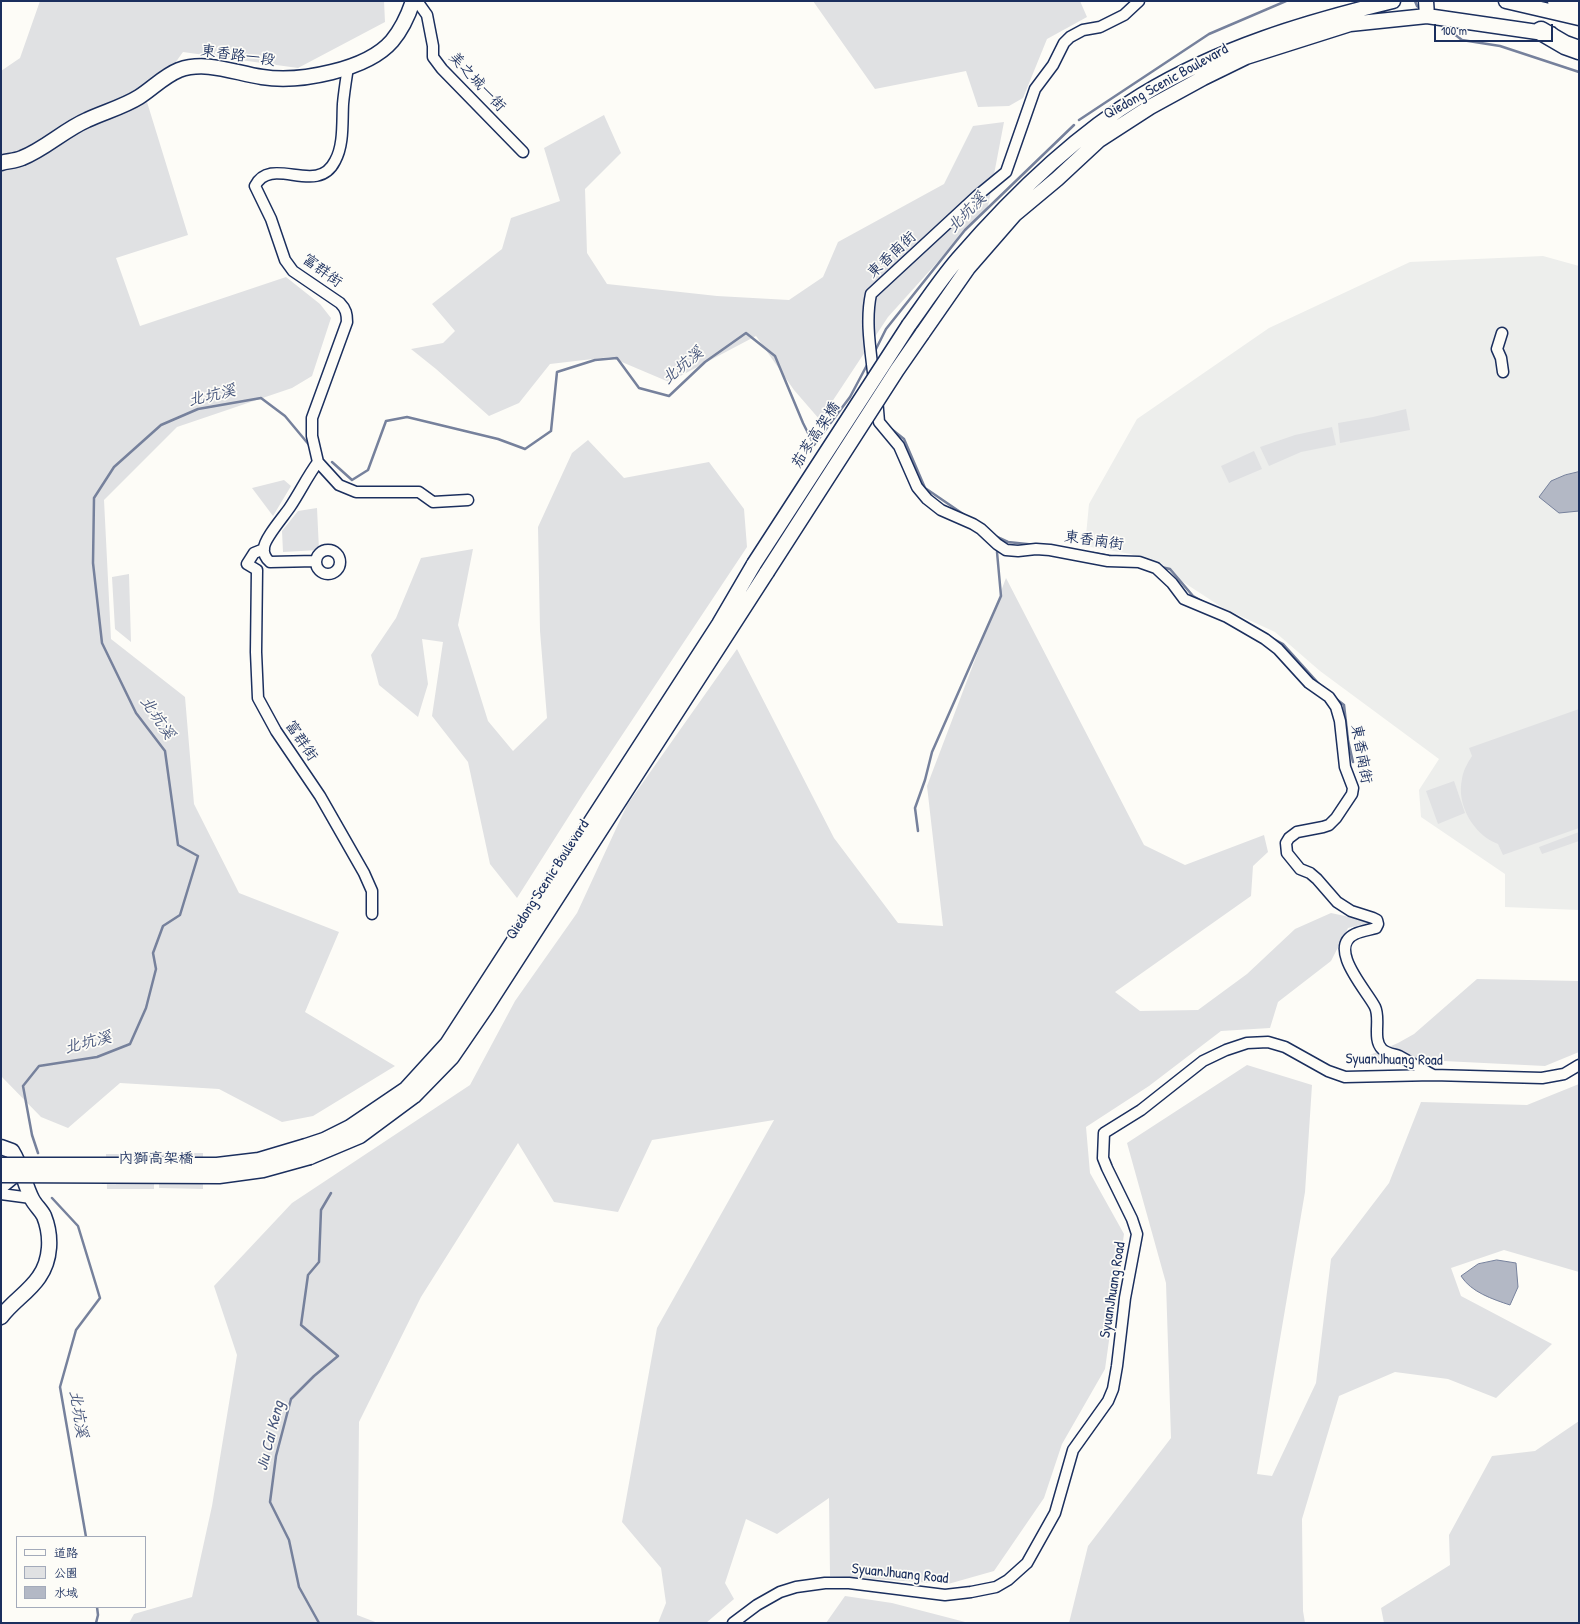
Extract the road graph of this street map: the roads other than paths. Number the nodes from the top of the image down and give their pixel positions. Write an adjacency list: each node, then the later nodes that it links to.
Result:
1 (413, 1): 14 (street, 東香路一段)
2 (417, 1): 15 (street, 美之城一街)
3 (1139, 1): 28 (street, 東香南街)
4 (1393, 1): 17 (street, Qiedong Scenic Boulevard)
5 (1426, 1): 9 (street)
6 (1506, 1): 10 (street)
7 (1557, 1): 8 (highway)
8 (1579, 5)
9 (1427, 16): 11 (street, Qiedong Scenic Boulevard); 30 (street, Qiedong Scenic Boulevard, bridge)
10 (1579, 18)
11 (1541, 31): 12 (street, Qiedong Scenic Boulevard); 13 (highway)
12 (1579, 40)
13 (1579, 50)
14 (348, 67): 16 (street, 東香路一段); 20 (street, 富群街)
15 (523, 152)
16 (1, 163)
17 (909, 325): 24 (street, 茄苳高架橋, bridge)
18 (1502, 333): 19 (street)
19 (1504, 372)
20 (318, 462): 21 (street); 22 (street)
21 (468, 500)
22 (265, 554): 23 (street); 25 (street); 25 (street)
23 (316, 562)
24 (754, 564): 30 (street, Qiedong Scenic Boulevard)
25 (257, 570): 26 (street, 富群街)
26 (372, 914)
27 (1579, 1065): 28 (street, SyuanJhuang Road)
28 (1433, 1075): 38 (street, SyuanJhuang Road)
29 (1, 1147): 32 (street)
30 (308, 1152): 31 (street, 內獅高架橋, bridge); 33 (street, 內獅高架橋, bridge)
31 (1, 1165)
32 (22, 1171): 34 (street); 36 (street)
33 (1, 1175)
34 (1, 1189)
35 (1, 1194): 36 (street)
36 (31, 1198): 37 (street)
37 (1, 1317)
38 (733, 1623)

